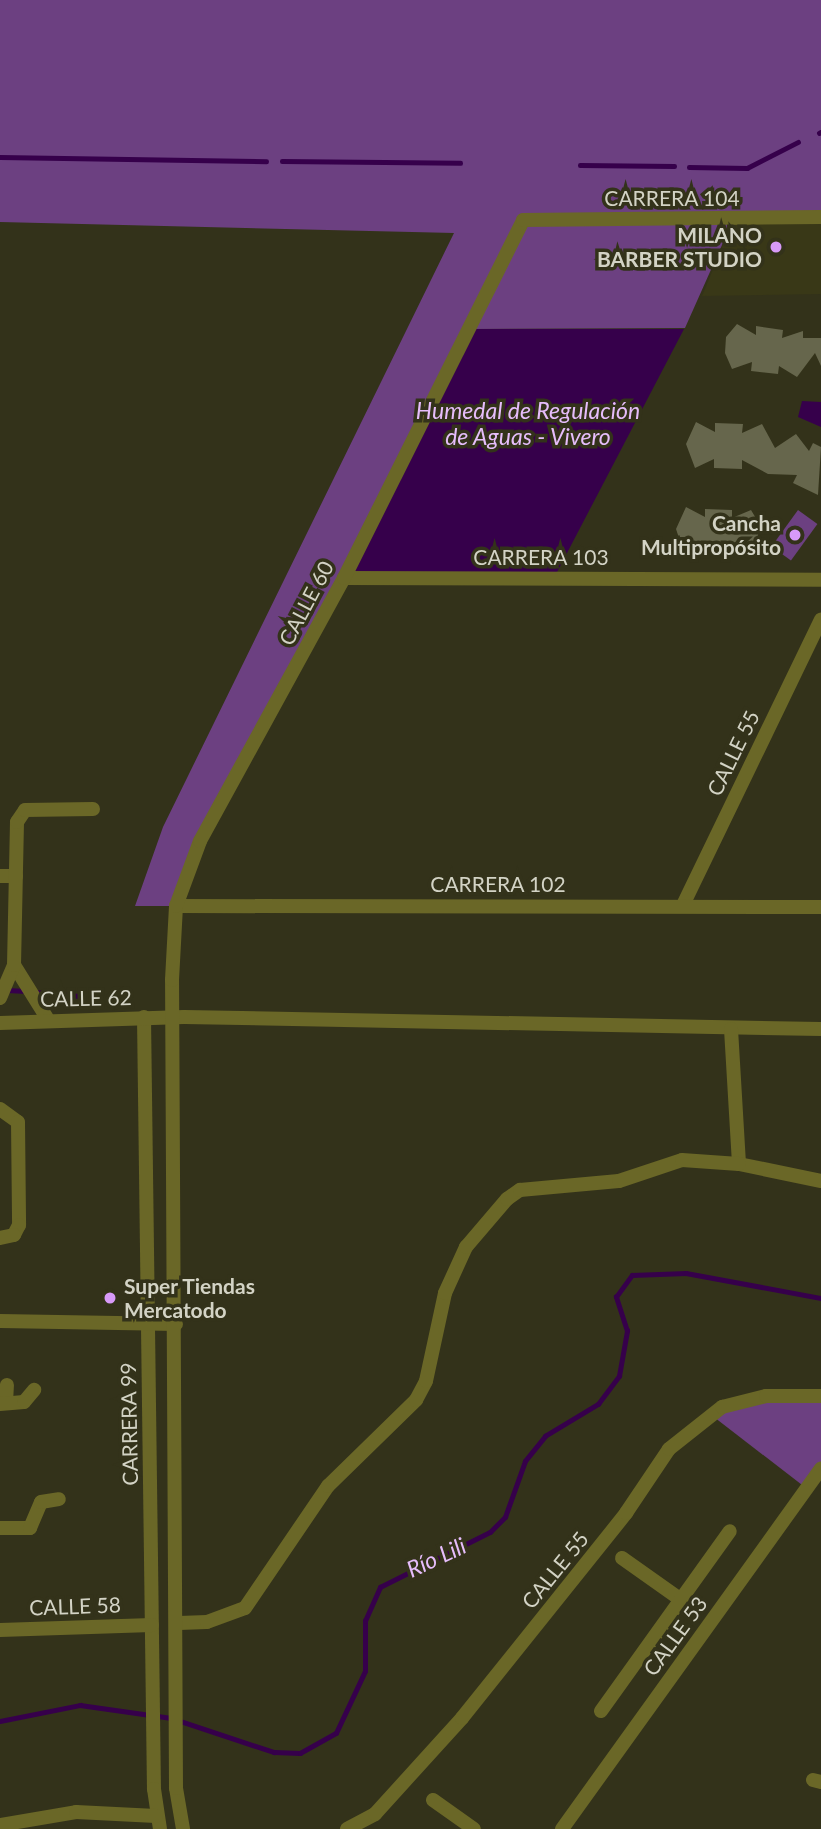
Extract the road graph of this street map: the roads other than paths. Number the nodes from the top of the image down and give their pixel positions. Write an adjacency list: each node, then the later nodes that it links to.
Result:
1 (821, 218): 2 (street, CARRERA 104)
2 (523, 220): 3 (street, CALLE 60)
3 (344, 578): 4 (street, CARRERA 103); 10 (street, CALLE 60)
4 (821, 580)
5 (821, 620): 9 (street, CALLE 55)
6 (93, 809): 8 (street)
7 (0, 876): 8 (street)
8 (16, 876): 12 (street)
9 (683, 905): 10 (street, CARRERA 102); 11 (street, CARRERA 102)
10 (176, 906): 15 (street, CALLE 60)
11 (821, 907)
12 (14, 965): 13 (street); 16 (street)
13 (0, 998)
14 (144, 1017): 15 (street, CALLE 62); 16 (street, CALLE 62); 25 (street, CARRERA 99)
15 (174, 1017): 18 (street, CALLE 62); 26 (street)
16 (47, 1018): 17 (street, CALLE 62)
17 (0, 1023)
18 (731, 1029): 19 (street, CALLE 62); 21 (street)
19 (821, 1029)
20 (0, 1109): 23 (street)
21 (739, 1164): 22 (street); 37 (street)
22 (821, 1181)
23 (0, 1238)
24 (0, 1321): 25 (street)
25 (149, 1323): 26 (street); 38 (street, CARRERA 99)
26 (176, 1324): 37 (street)
27 (7, 1385): 30 (street)
28 (33, 1390): 30 (street)
29 (821, 1396): 35 (street, CALLE 55)
30 (3, 1404)
31 (821, 1468): 47 (street, CALLE 53)
32 (59, 1499): 33 (street)
33 (0, 1528)
34 (730, 1531): 36 (street)
35 (603, 1544): 36 (street); 45 (street, CALLE 55)
36 (680, 1599): 40 (street)
37 (179, 1623): 44 (street)
38 (152, 1625): 39 (street, CALLE 58); 42 (street, CARRERA 99)
39 (0, 1630)
40 (601, 1711)
41 (433, 1800): 46 (street)
42 (158, 1822): 43 (street)
43 (0, 1825)
44 (183, 1829)
45 (348, 1829)
46 (474, 1829)
47 (562, 1829)

